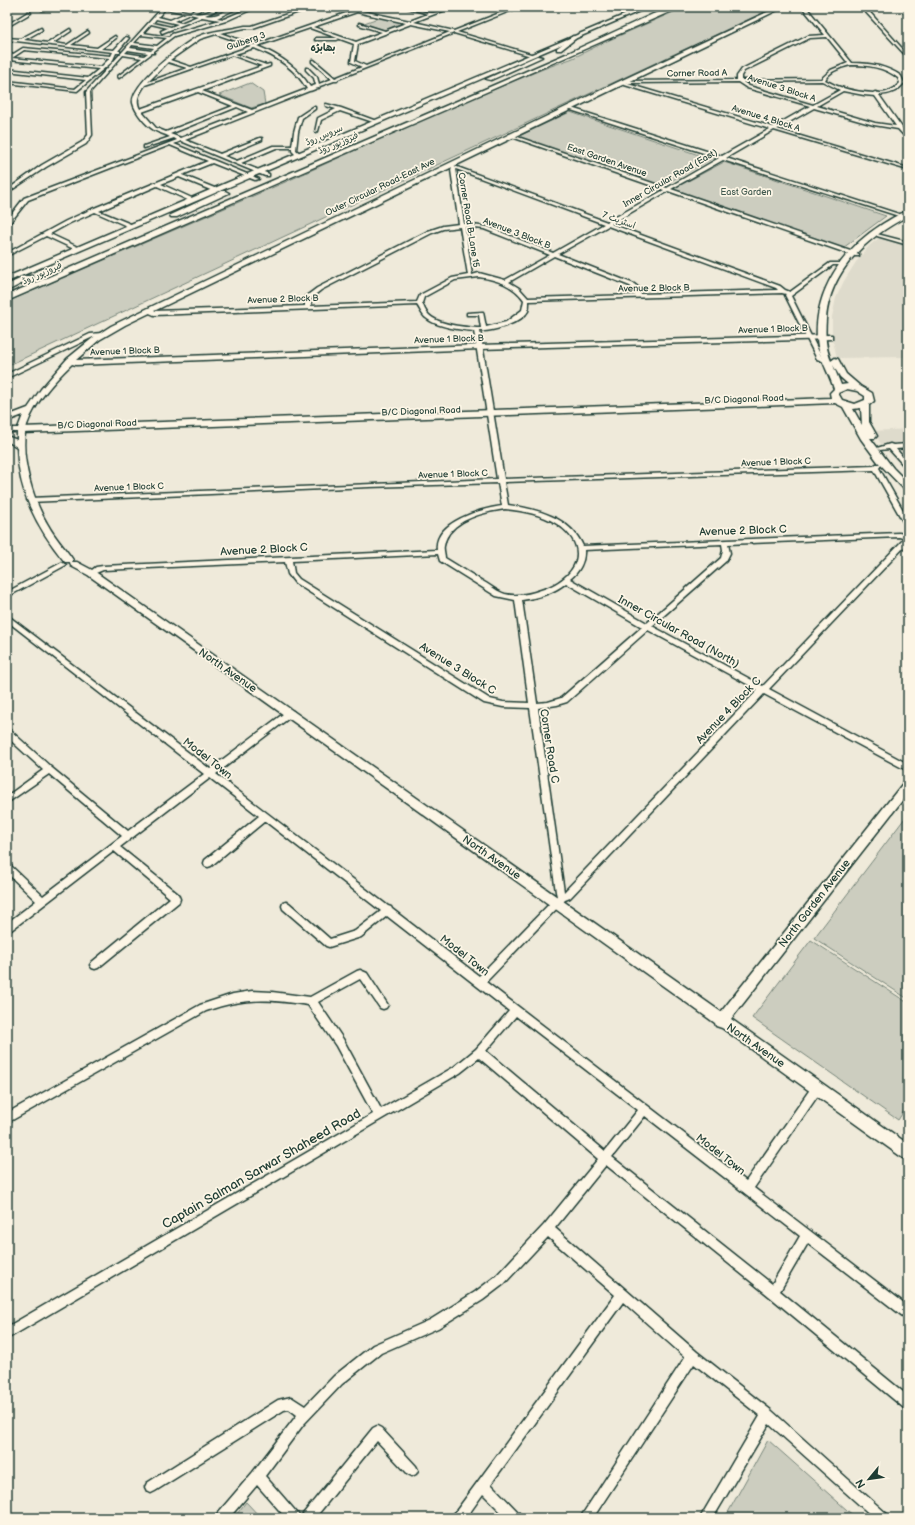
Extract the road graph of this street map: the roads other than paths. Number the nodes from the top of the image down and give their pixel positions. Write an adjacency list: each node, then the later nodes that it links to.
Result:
1 (184, 7): 22 (street)
2 (205, 7): 25 (street)
3 (222, 7): 27 (street)
4 (238, 7): 31 (street)
5 (254, 7): 35 (street)
6 (311, 7): 44 (street, Gulberg 3)
7 (338, 7): 20 (street, Gulberg 3)
8 (407, 7): 26 (street)
9 (451, 7): 26 (street)
10 (507, 7): 52 (street)
11 (518, 7): 58 (street)
12 (647, 7): 66 (street, سروس روڈ)
13 (656, 7): 81 (main road, فیروزپور روڈ)
14 (671, 7): 28 (street)
15 (678, 7): 28 (main road, فیروزپور روڈ)
16 (782, 7): 121 (street, Outer Circular Road-East Ave)
17 (804, 7): 63 (street)
18 (863, 7): 91 (street)
19 (167, 8): 22 (street); 30 (street)
20 (344, 8): 23 (street, Gulberg 3)
21 (365, 9): 23 (street)
22 (174, 10): 25 (street); 32 (street)
23 (357, 11): 29 (street, Gulberg 3); 45 (street, Gulberg 3)
24 (28, 13): 36 (street)
25 (190, 13): 27 (street); 37 (street)
26 (431, 14): 39 (street)
27 (202, 15): 31 (street); 41 (street)
28 (655, 15): 185 (main road, فیروزپور روڈ)
29 (382, 16): 33 (street); 39 (street, Gulberg 3)
30 (156, 18): 32 (street); 40 (street)
31 (212, 18): 35 (street); 43 (street)
32 (162, 19): 37 (street)
33 (374, 19)
34 (7, 20): 36 (street)
35 (225, 20): 48 (street)
36 (16, 21): 42 (street)
37 (171, 21): 41 (street)
38 (367, 21): 57 (street)
39 (410, 22): 52 (street, Gulberg 3); 57 (street)
40 (150, 23): 46 (street); 47 (street)
41 (181, 24): 43 (street); 47 (street)
42 (7, 26)
43 (192, 26): 48 (street)
44 (252, 27): 60 (street, Gulberg 3); 62 (street)
45 (310, 27): 70 (street); 79 (street, Gulberg 3)
46 (146, 28): 50 (street); 59 (street)
47 (172, 28): 55 (street); 56 (street)
48 (199, 28): 56 (street)
49 (41, 29): 73 (street)
50 (151, 29)
51 (70, 30): 76 (street)
52 (446, 30): 58 (street, Gulberg 3); 101 (street)
53 (157, 31): 55 (street)
54 (88, 32): 78 (street)
55 (162, 32): 61 (street)
56 (186, 32): 61 (street)
57 (385, 32): 75 (street)
58 (454, 32): 89 (street, Gulberg 3); 102 (street)
59 (140, 34): 61 (street); 68 (street)
60 (218, 34): 62 (street); 94 (street, Gulberg 3)
61 (172, 36): 74 (street)
62 (225, 36): 79 (street)
63 (827, 36): 99 (street); 119 (street, Avenue 3 Block A)
64 (115, 37): 82 (street)
65 (127, 38): 84 (street)
66 (573, 38): 81 (main road); 89 (street, سروس روڈ)
67 (7, 39): 73 (street)
68 (136, 39): 71 (street); 77 (street)
69 (316, 39): 70 (street)
70 (346, 39): 75 (street)
71 (144, 40)
72 (151, 40): 74 (street)
73 (20, 41): 76 (street)
74 (165, 42): 80 (street)
75 (356, 43): 101 (street)
76 (50, 44): 78 (street)
77 (132, 44): 80 (street); 87 (street)
78 (68, 46): 82 (street)
79 (254, 46): 88 (street, Gulberg 3); 124 (street)
80 (159, 47): 85 (street)
81 (559, 49): 158 (main road, فیروزپور روڈ)
82 (97, 50): 84 (street)
83 (7, 52): 86 (street)
84 (115, 52): 87 (street); 90 (street)
85 (152, 52): 87 (street); 92 (street)
86 (16, 53): 90 (street); 93 (street)
87 (124, 53): 92 (street); 96 (street)
88 (232, 54): 104 (street, Gulberg 3); 126 (street)
89 (532, 55): 136 (street, سروس روڈ)
90 (112, 57): 103 (street)
91 (908, 57)
92 (144, 58): 100 (street)
93 (8, 60): 103 (street)
94 (169, 61): 104 (street); 122 (street, Gulberg 3)
95 (313, 61): 117 (street)
96 (115, 63): 97 (street); 105 (street)
97 (122, 64)
98 (128, 64): 100 (street)
99 (851, 64): 114 (street); 118 (street)
100 (135, 65): 110 (street)
101 (358, 65): 102 (street)
102 (366, 67): 117 (street)
103 (101, 68): 116 (street)
104 (191, 68): 122 (street, Gulberg 3)
105 (110, 69): 106 (street); 111 (street)
106 (116, 69)
107 (307, 69): 123 (street)
108 (7, 70): 116 (street)
109 (122, 70): 110 (street)
110 (128, 71): 113 (street)
111 (104, 75): 112 (street); 162 (street)
112 (110, 75)
113 (118, 77)
114 (900, 77): 115 (street); 127 (street)
115 (908, 77)
116 (89, 79): 120 (street)
117 (336, 80): 123 (street)
118 (823, 80): 119 (street, Corner Road A); 125 (street)
119 (739, 81): 121 (street, Corner Road A); 130 (street, Avenue 3 Block A)
120 (7, 82)
121 (620, 83): 132 (street, Outer Circular Road-East Ave); 137 (street, Avenue 4 Block A)
122 (142, 85): 134 (street, Gulberg 3)
123 (318, 87): 124 (street)
124 (310, 90): 135 (street)
125 (842, 90): 127 (street); 130 (street, Inner Circular Road (East))
126 (199, 91): 129 (street); 134 (street)
127 (875, 93): 138 (street)
128 (327, 105): 133 (street)
129 (237, 106): 135 (street); 140 (street)
130 (811, 106): 137 (street, Inner Circular Road (East)); 138 (street, Avenue 3 Block A)
131 (314, 108): 147 (street)
132 (569, 108): 141 (street, Outer Circular Road-East Ave); 150 (street)
133 (340, 110): 136 (street); 139 (street)
134 (140, 111): 140 (street)
135 (252, 112): 145 (street)
136 (377, 122): 148 (street, سروس روڈ)
137 (773, 128): 150 (street, Inner Circular Road (East)); 155 (street, Avenue 4 Block A)
138 (899, 128): 144 (street)
139 (316, 132)
140 (165, 134): 142 (street)
141 (510, 135): 153 (street, Outer Circular Road-East Ave); 161 (street, East Garden Avenue)
142 (173, 137): 145 (street); 154 (street)
143 (261, 139): 149 (street)
144 (908, 139)
145 (181, 140): 146 (street); 149 (street)
146 (170, 144): 151 (street); 154 (street)
147 (294, 147): 148 (street); 152 (street)
148 (299, 155): 158 (street, سروس روڈ)
149 (219, 156): 152 (street)
150 (723, 157): 161 (street, Inner Circular Road (East)); 165 (street)
151 (212, 161): 156 (street); 157 (street)
152 (237, 163): 158 (street)
153 (452, 166): 167 (street, اسٹریٹ 7); 169 (street, Corner Road B-Lane 15); 189 (street, Outer Circular Road-East Ave)
154 (105, 169): 166 (street)
155 (908, 169)
156 (178, 175): 159 (street); 160 (street)
157 (249, 176): 158 (street, سروس روڈ); 160 (street, سروس روڈ)
158 (258, 176): 181 (main road, فیروزپور روڈ)
159 (156, 184): 163 (street); 164 (street)
160 (215, 190): 163 (street, سروس روڈ)
161 (668, 190): 167 (street, Inner Circular Road (East)); 174 (street, East Garden Avenue)
162 (7, 192)
163 (192, 200): 168 (street, سروس روڈ)
164 (94, 210): 168 (street); 170 (street)
165 (906, 216): 171 (main road); 174 (main road)
166 (7, 223)
167 (608, 224): 176 (street, Inner Circular Road (East)); 182 (street, اسٹریٹ 7)
168 (131, 226): 173 (street, سروس روڈ)
169 (463, 226): 176 (street, Avenue 3 Block B); 178 (street, Corner Road B-Lane 15); 188 (street, Avenue 3 Block B)
170 (46, 234): 173 (street); 175 (street)
171 (879, 235): 172 (street); 174 (main road)
172 (908, 244)
173 (78, 249): 179 (street, سروس روڈ)
174 (854, 254): 177 (main road); 193 (main road)
175 (7, 255)
176 (553, 255): 180 (street, Inner Circular Road (East)); 184 (street, Avenue 3 Block B)
177 (842, 264): 183 (street); 193 (main road)
178 (470, 275): 180 (street); 187 (street)
179 (7, 280)
180 (507, 281): 186 (street)
181 (7, 288)
182 (782, 291): 183 (street, اسٹریٹ 7); 184 (street, Avenue 2 Block B)
183 (789, 294): 194 (street)
184 (638, 296): 186 (street, Avenue 2 Block B)
185 (7, 298)
186 (527, 300): 191 (street)
187 (419, 303): 188 (street, Avenue 2 Block B); 191 (street)
188 (308, 306): 189 (street, Avenue 2 Block B)
189 (148, 311): 192 (street, Outer Circular Road-East Ave)
190 (469, 314): 191 (street)
191 (480, 330): 195 (street)
192 (102, 335): 196 (street, Outer Circular Road-East Ave); 198 (street)
193 (825, 337): 194 (street, Avenue 1 Block B); 197 (main road); 199 (main road)
194 (809, 338): 195 (street, Avenue 1 Block B); 197 (street)
195 (480, 347): 196 (street, Avenue 1 Block B); 204 (street)
196 (70, 361): 203 (street, Outer Circular Road-East Ave)
197 (827, 361): 200 (main road)
198 (7, 376)
199 (856, 387): 200 (main road, B/C Diagonal Road); 202 (main road)
200 (837, 395): 201 (main road); 204 (main road, B/C Diagonal Road)
201 (846, 405): 202 (main road); 214 (main road)
202 (865, 405): 213 (main road)
203 (31, 409): 205 (street); 207 (street, Outer Circular Road-East Ave)
204 (489, 410): 207 (main road, B/C Diagonal Road); 216 (street)
205 (7, 419)
206 (7, 425): 207 (street, B/C Diagonal Road)
207 (22, 428): 208 (street); 210 (street)
208 (7, 430)
209 (7, 438): 210 (street)
210 (21, 446): 218 (street)
211 (890, 446): 212 (street); 213 (street); 215 (street)
212 (908, 446)
213 (880, 448): 217 (main road)
214 (880, 465): 216 (street, Avenue 1 Block C); 217 (main road); 220 (street)
215 (908, 467)
216 (501, 481): 218 (street, Avenue 1 Block C); 219 (street)
217 (907, 484)
218 (30, 500): 226 (street)
219 (505, 507): 223 (street); 224 (street)
220 (908, 525)
221 (907, 536): 222 (street, Avenue 2 Block C); 233 (street, Avenue 4 Block C)
222 (724, 542): 223 (street, Avenue 2 Block C); 232 (street, Avenue 3 Block C)
223 (580, 548): 228 (street)
224 (440, 552): 225 (street, Avenue 2 Block C); 230 (street)
225 (288, 559): 227 (street, Avenue 2 Block C); 234 (street, Avenue 3 Block C)
226 (68, 563): 227 (street, North Avenue); 229 (street)
227 (91, 573): 235 (street, North Avenue)
228 (566, 580): 230 (street); 232 (street, Inner Circular Road (North))
229 (7, 595)
230 (518, 597): 234 (street, Corner Road C)
231 (7, 617): 239 (street, Model Town)
232 (646, 626): 233 (street, Inner Circular Road (North)); 234 (street, Avenue 3 Block C)
233 (764, 689): 237 (street, Inner Circular Road (North)); 247 (street, Avenue 4 Block C)
234 (532, 705): 247 (street, Corner Road C)
235 (290, 713): 239 (street); 247 (street, North Avenue)
236 (7, 732): 238 (street)
237 (908, 768)
238 (48, 770): 241 (street); 243 (street)
239 (210, 774): 242 (street, Model Town); 243 (street)
240 (908, 786): 257 (street, North Garden Avenue)
241 (7, 800)
242 (264, 817): 245 (street); 250 (street, Model Town)
243 (128, 836): 244 (street)
244 (115, 847): 248 (street); 252 (street)
245 (208, 863)
246 (7, 868): 248 (street)
247 (560, 900): 253 (street, Avenue 4 Block C); 257 (street, North Avenue)
248 (42, 901): 251 (street)
249 (286, 906): 250 (street)
250 (388, 910): 253 (street, Model Town)
251 (7, 928)
252 (95, 965)
253 (480, 982): 256 (street, Model Town)
254 (310, 1001): 255 (street); 261 (street); 262 (street)
255 (383, 1006)
256 (515, 1011): 258 (street, Captain Salman Sarwar Shaheed Road); 260 (street, Model Town)
257 (722, 1022): 259 (street, North Avenue)
258 (480, 1052): 261 (street, Captain Salman Sarwar Shaheed Road); 264 (street)
259 (817, 1088): 263 (street, North Avenue); 265 (street)
260 (645, 1109): 264 (street); 265 (street, Model Town)
261 (379, 1116): 271 (street, Captain Salman Sarwar Shaheed Road)
262 (7, 1118)
263 (908, 1153)
264 (605, 1158): 266 (street); 268 (street)
265 (747, 1189): 267 (street, Model Town)
266 (548, 1229): 269 (street); 274 (street)
267 (807, 1235): 268 (street); 270 (street, Model Town)
268 (773, 1292): 273 (street)
269 (622, 1294): 272 (street); 278 (street)
270 (908, 1313)
271 (7, 1333)
272 (693, 1356): 275 (street); 285 (street)
273 (908, 1404)
274 (305, 1414): 277 (street); 279 (street)
275 (768, 1415): 286 (street); 287 (street)
276 (412, 1470): 282 (street)
277 (257, 1476): 280 (street); 281 (street)
278 (483, 1485): 283 (street); 284 (street)
279 (151, 1487)
280 (221, 1518)
281 (294, 1518)
282 (307, 1518)
283 (458, 1518)
284 (516, 1518)
285 (586, 1518)
286 (706, 1518)
287 (883, 1518)

